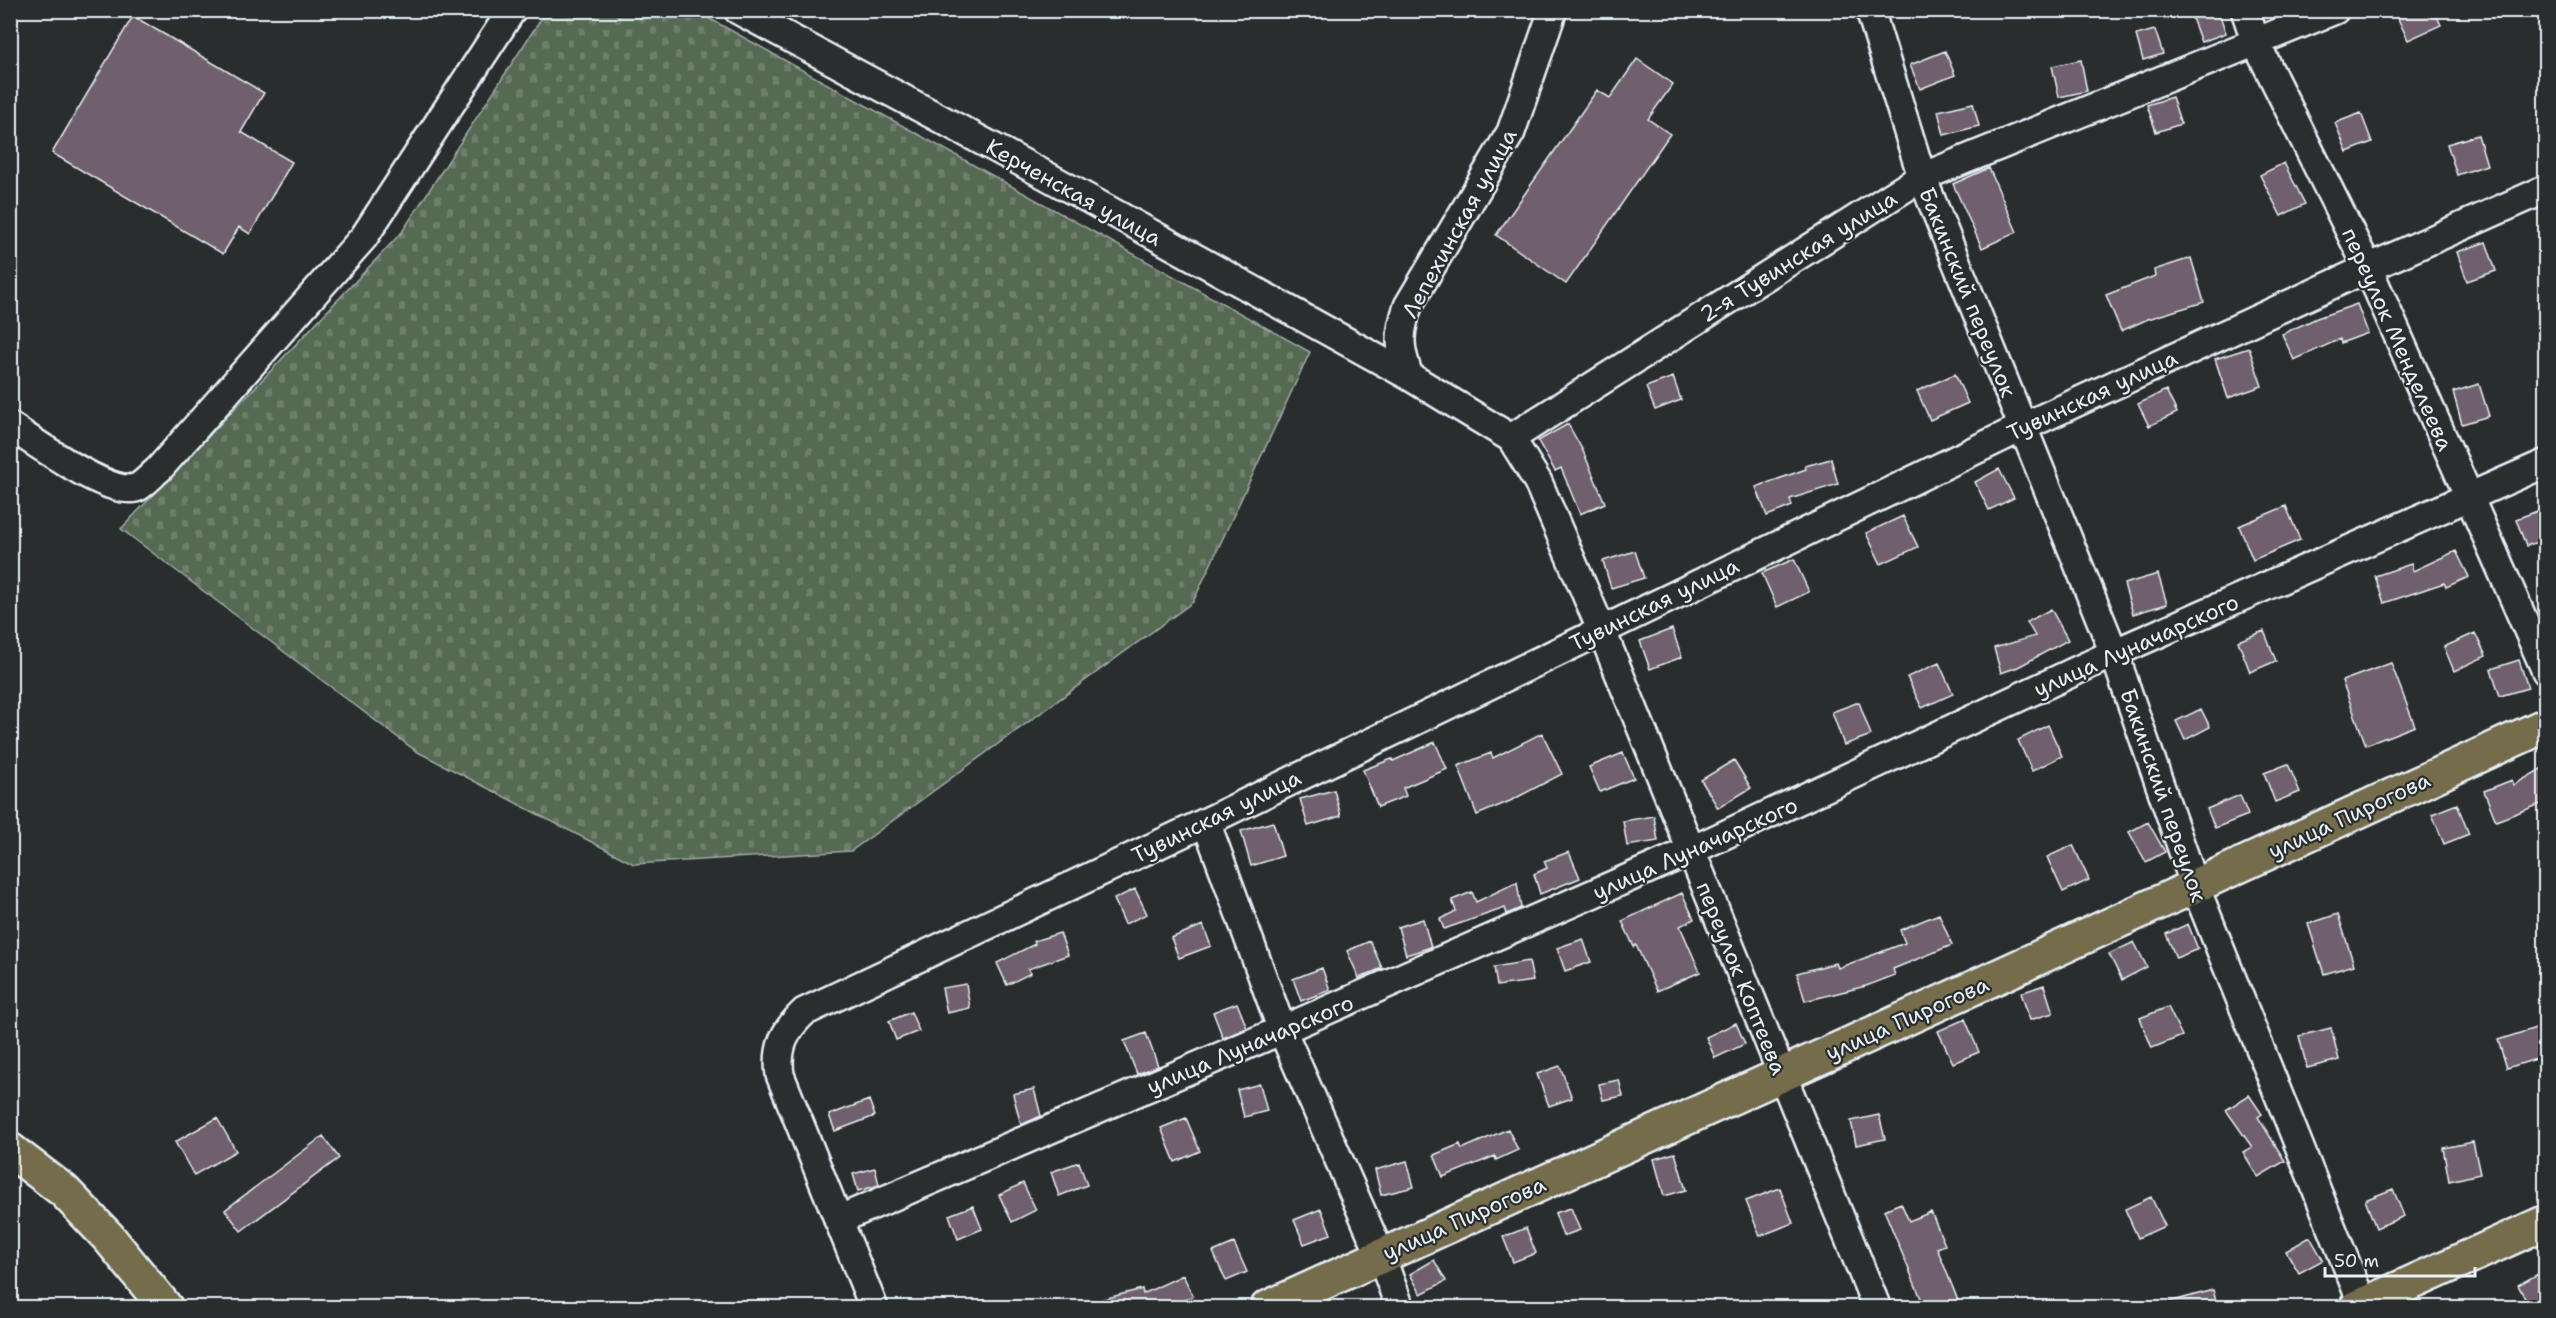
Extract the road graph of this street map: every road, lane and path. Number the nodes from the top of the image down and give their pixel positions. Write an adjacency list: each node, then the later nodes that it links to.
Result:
1 (512, 10): 12 (street)
2 (738, 10): 11 (street, Керченская улица)
3 (1553, 10): 11 (street, Лепехинская улица)
4 (1870, 10): 8 (street, Бакинский переулок)
5 (2245, 10): 7 (street, переулок Менделеева)
6 (2335, 10): 7 (street, 2-я Тувинская улица)
7 (2256, 43): 8 (street, 2-я Тувинская улица); 10 (street, переулок Менделеева)
8 (1922, 177): 13 (street, Бакинский переулок); 14 (street, 2-я Тувинская улица)
9 (2546, 189): 10 (street, Тувинская улица)
10 (2367, 268): 13 (street, Тувинская улица); 16 (street, переулок Менделеева)
11 (1409, 376): 14 (street)
12 (10, 426)
13 (2023, 427): 17 (street, Тувинская улица); 18 (street, Бакинский переулок)
14 (1511, 438): 17 (street, переулок Коптеева)
15 (2546, 463): 16 (street, улица Луначарского)
16 (2469, 496): 18 (street, улица Луначарского); 19 (street, переулок Менделеева)
17 (1601, 629): 21 (street, Тувинская улица); 22 (street, переулок Коптеева)
18 (2114, 653): 22 (street, улица Луначарского); 23 (street, Бакинский переулок)
19 (2546, 671)
20 (2546, 725): 23 (main road, улица Пирогова)
21 (1206, 822): 24 (street); 27 (street, Тувинская улица)
22 (1690, 851): 24 (street, улица Луначарского); 25 (street, переулок Коптеева)
23 (2195, 886): 25 (main road, улица Пирогова); 30 (street, Бакинский переулок)
24 (1282, 1030): 27 (street, улица Луначарского); 29 (street)
25 (1781, 1074): 29 (main road, улица Пирогова); 35 (street, переулок Коптеева)
26 (10, 1150): 31 (main road)
27 (838, 1220): 32 (street)
28 (2546, 1222): 30 (main road)
29 (1381, 1256): 33 (main road, улица Пирогова); 34 (street)
30 (2361, 1307)
31 (166, 1308)
32 (874, 1308)
33 (1267, 1308)
34 (1400, 1308)
35 (1876, 1308)

